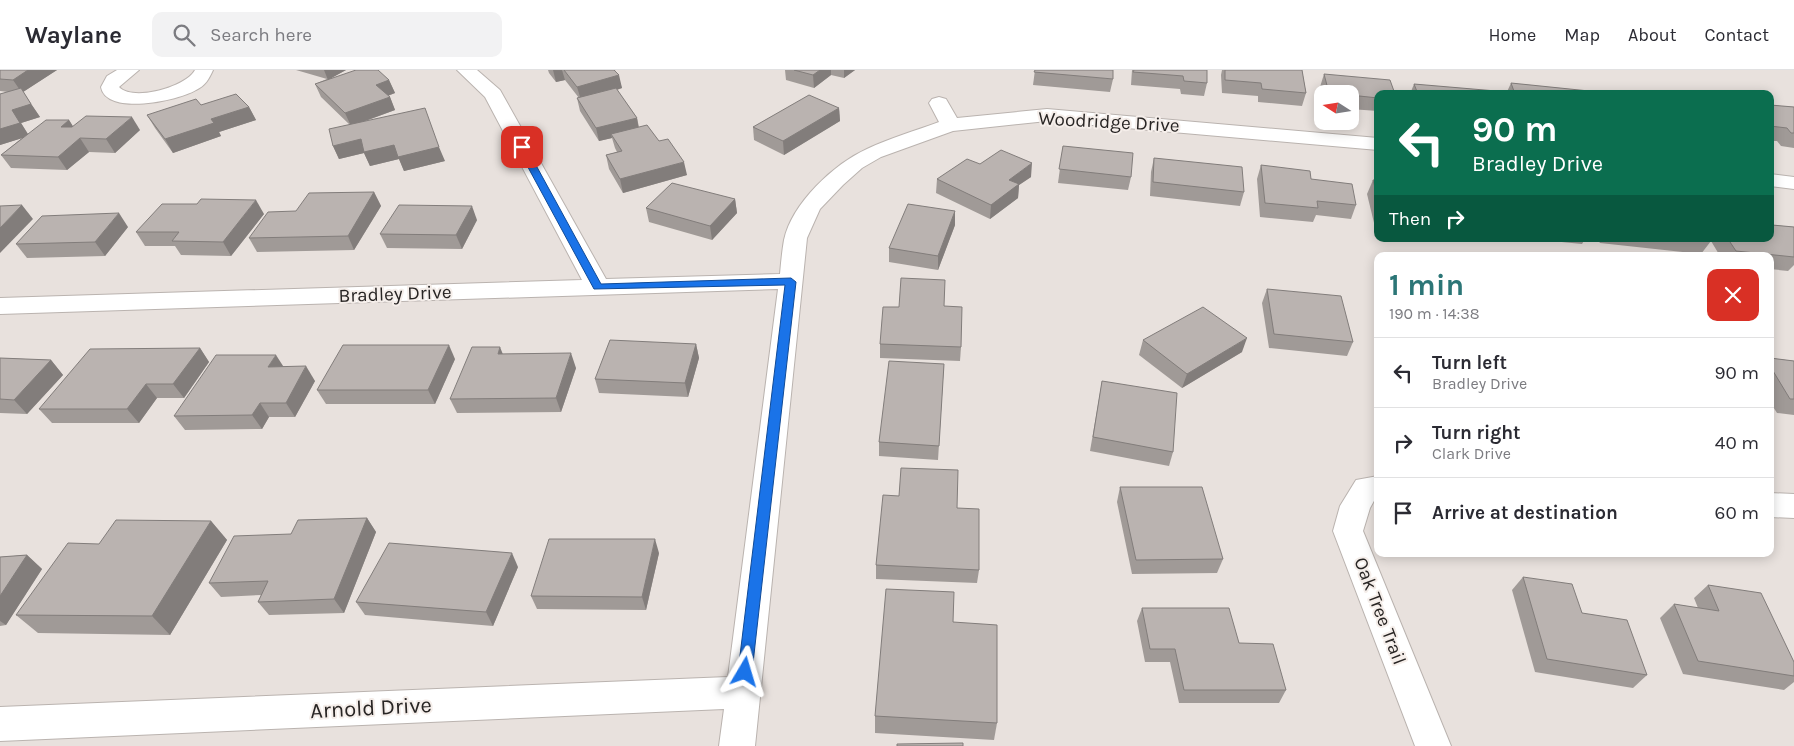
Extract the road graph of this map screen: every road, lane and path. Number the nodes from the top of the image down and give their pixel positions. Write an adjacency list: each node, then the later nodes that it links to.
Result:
1 (130, 70): 2 (street)
2 (204, 70)
3 (466, 70): 10 (street)
4 (939, 103): 5 (street)
5 (950, 125): 6 (street, Woodridge Drive); 9 (street, Woodridge Drive)
6 (1374, 144)
7 (1774, 180): 8 (street)
8 (1794, 183)
9 (791, 282): 10 (street, Bradley Drive); 15 (street, Woodridge Drive)
10 (598, 287): 11 (street, Bradley Drive)
11 (0, 306)
12 (1374, 487): 18 (street, Oak Tree Trail)
13 (1774, 505): 14 (street)
14 (1794, 506)
15 (743, 692): 16 (street, Arnold Drive); 17 (street, Woodridge Drive)
16 (0, 724)
17 (737, 746)
18 (1432, 746)

